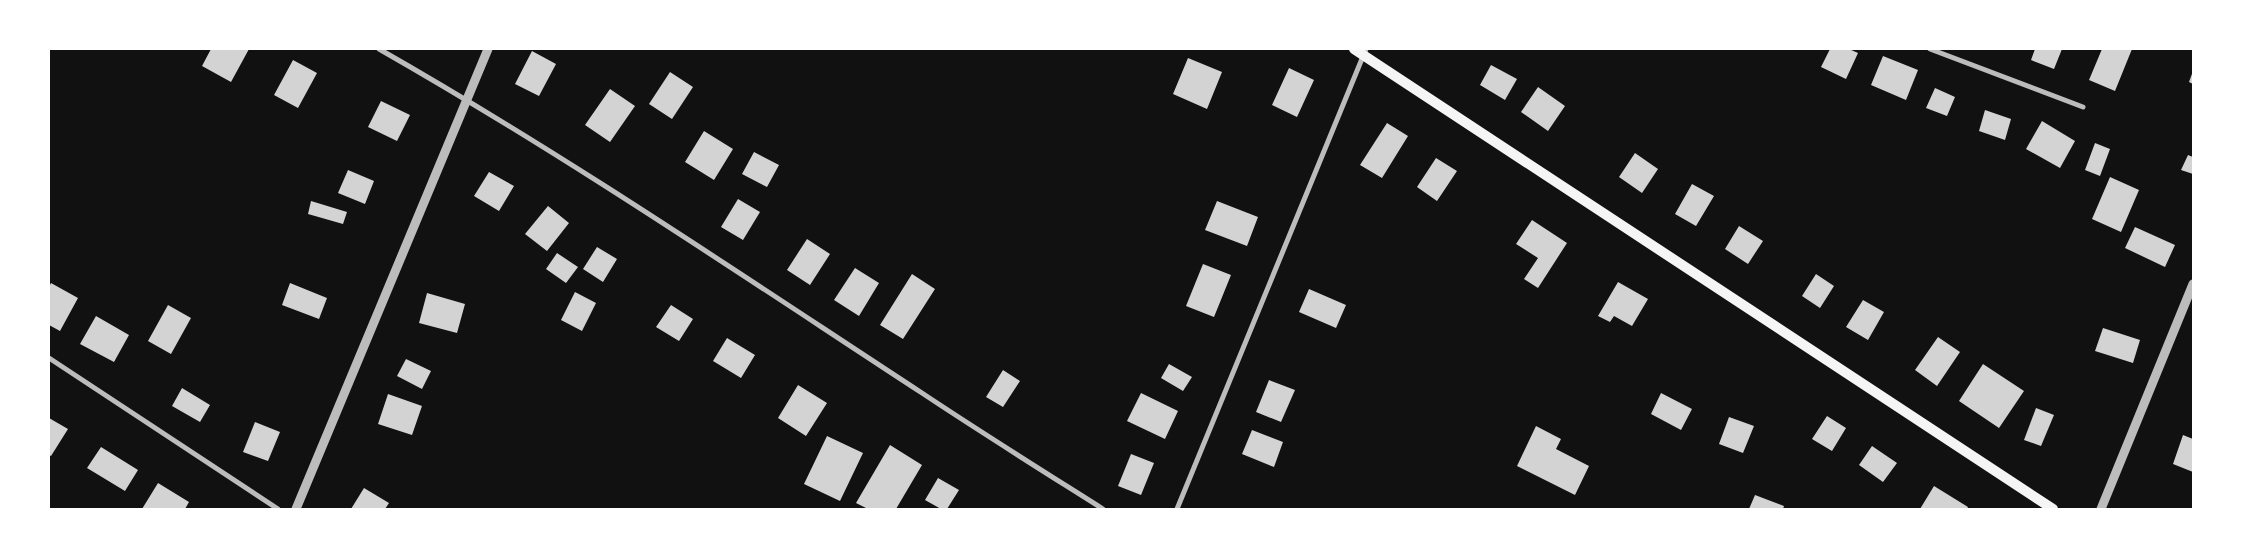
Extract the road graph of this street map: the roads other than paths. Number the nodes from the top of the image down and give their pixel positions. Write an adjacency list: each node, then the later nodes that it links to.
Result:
1 (379, 49): 6 (street)
2 (488, 49): 6 (street)
3 (1354, 49): 5 (main road)
4 (1930, 49): 7 (street)
5 (1364, 52): 13 (street); 14 (main road)
6 (468, 99): 11 (street); 12 (street)
7 (2083, 107)
8 (2193, 284): 15 (street)
9 (49, 358): 10 (street)
10 (278, 509)
11 (296, 509)
12 (1104, 509)
13 (1176, 509)
14 (2053, 509)
15 (2101, 509)

